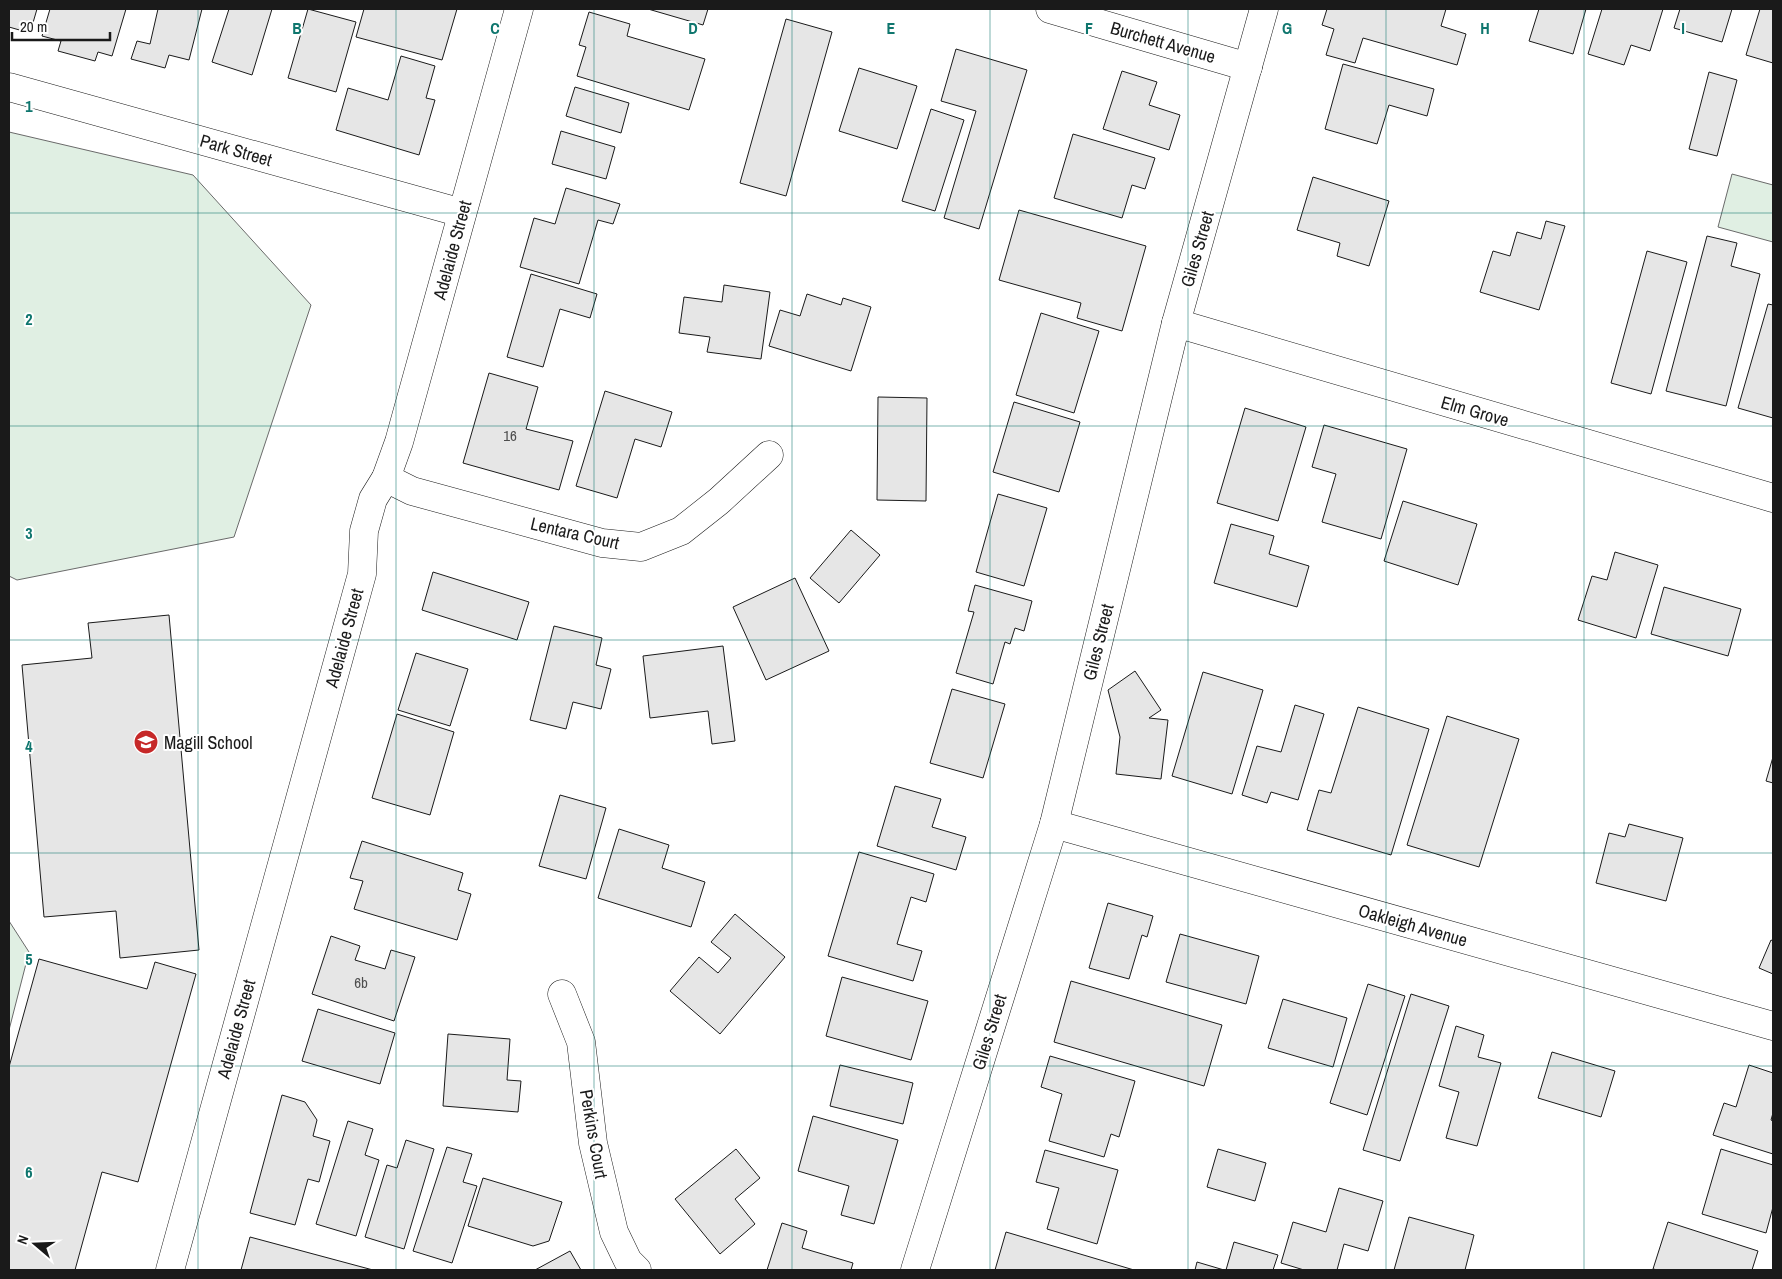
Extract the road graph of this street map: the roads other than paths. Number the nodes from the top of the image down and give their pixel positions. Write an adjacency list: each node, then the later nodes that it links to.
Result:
1 (519, 9): 6 (street, Adelaide Street)
2 (1050, 9): 4 (street, Burchett Avenue)
3 (1264, 9): 4 (street, Giles Street)
4 (1248, 67): 7 (street, Giles Street)
5 (9, 86): 6 (street, Park Street)
6 (462, 213): 9 (street, Adelaide Street)
7 (1176, 323): 10 (street, Elm Grove); 11 (street, Giles Street)
8 (769, 455): 9 (street, Lentara Court)
9 (386, 478): 14 (street, Adelaide Street)
10 (1773, 498)
11 (1054, 824): 13 (street, Oakleigh Avenue); 16 (street, Giles Street)
12 (562, 994): 15 (street, Perkins Court)
13 (1773, 1026)
14 (170, 1270)
15 (637, 1270)
16 (915, 1270)

